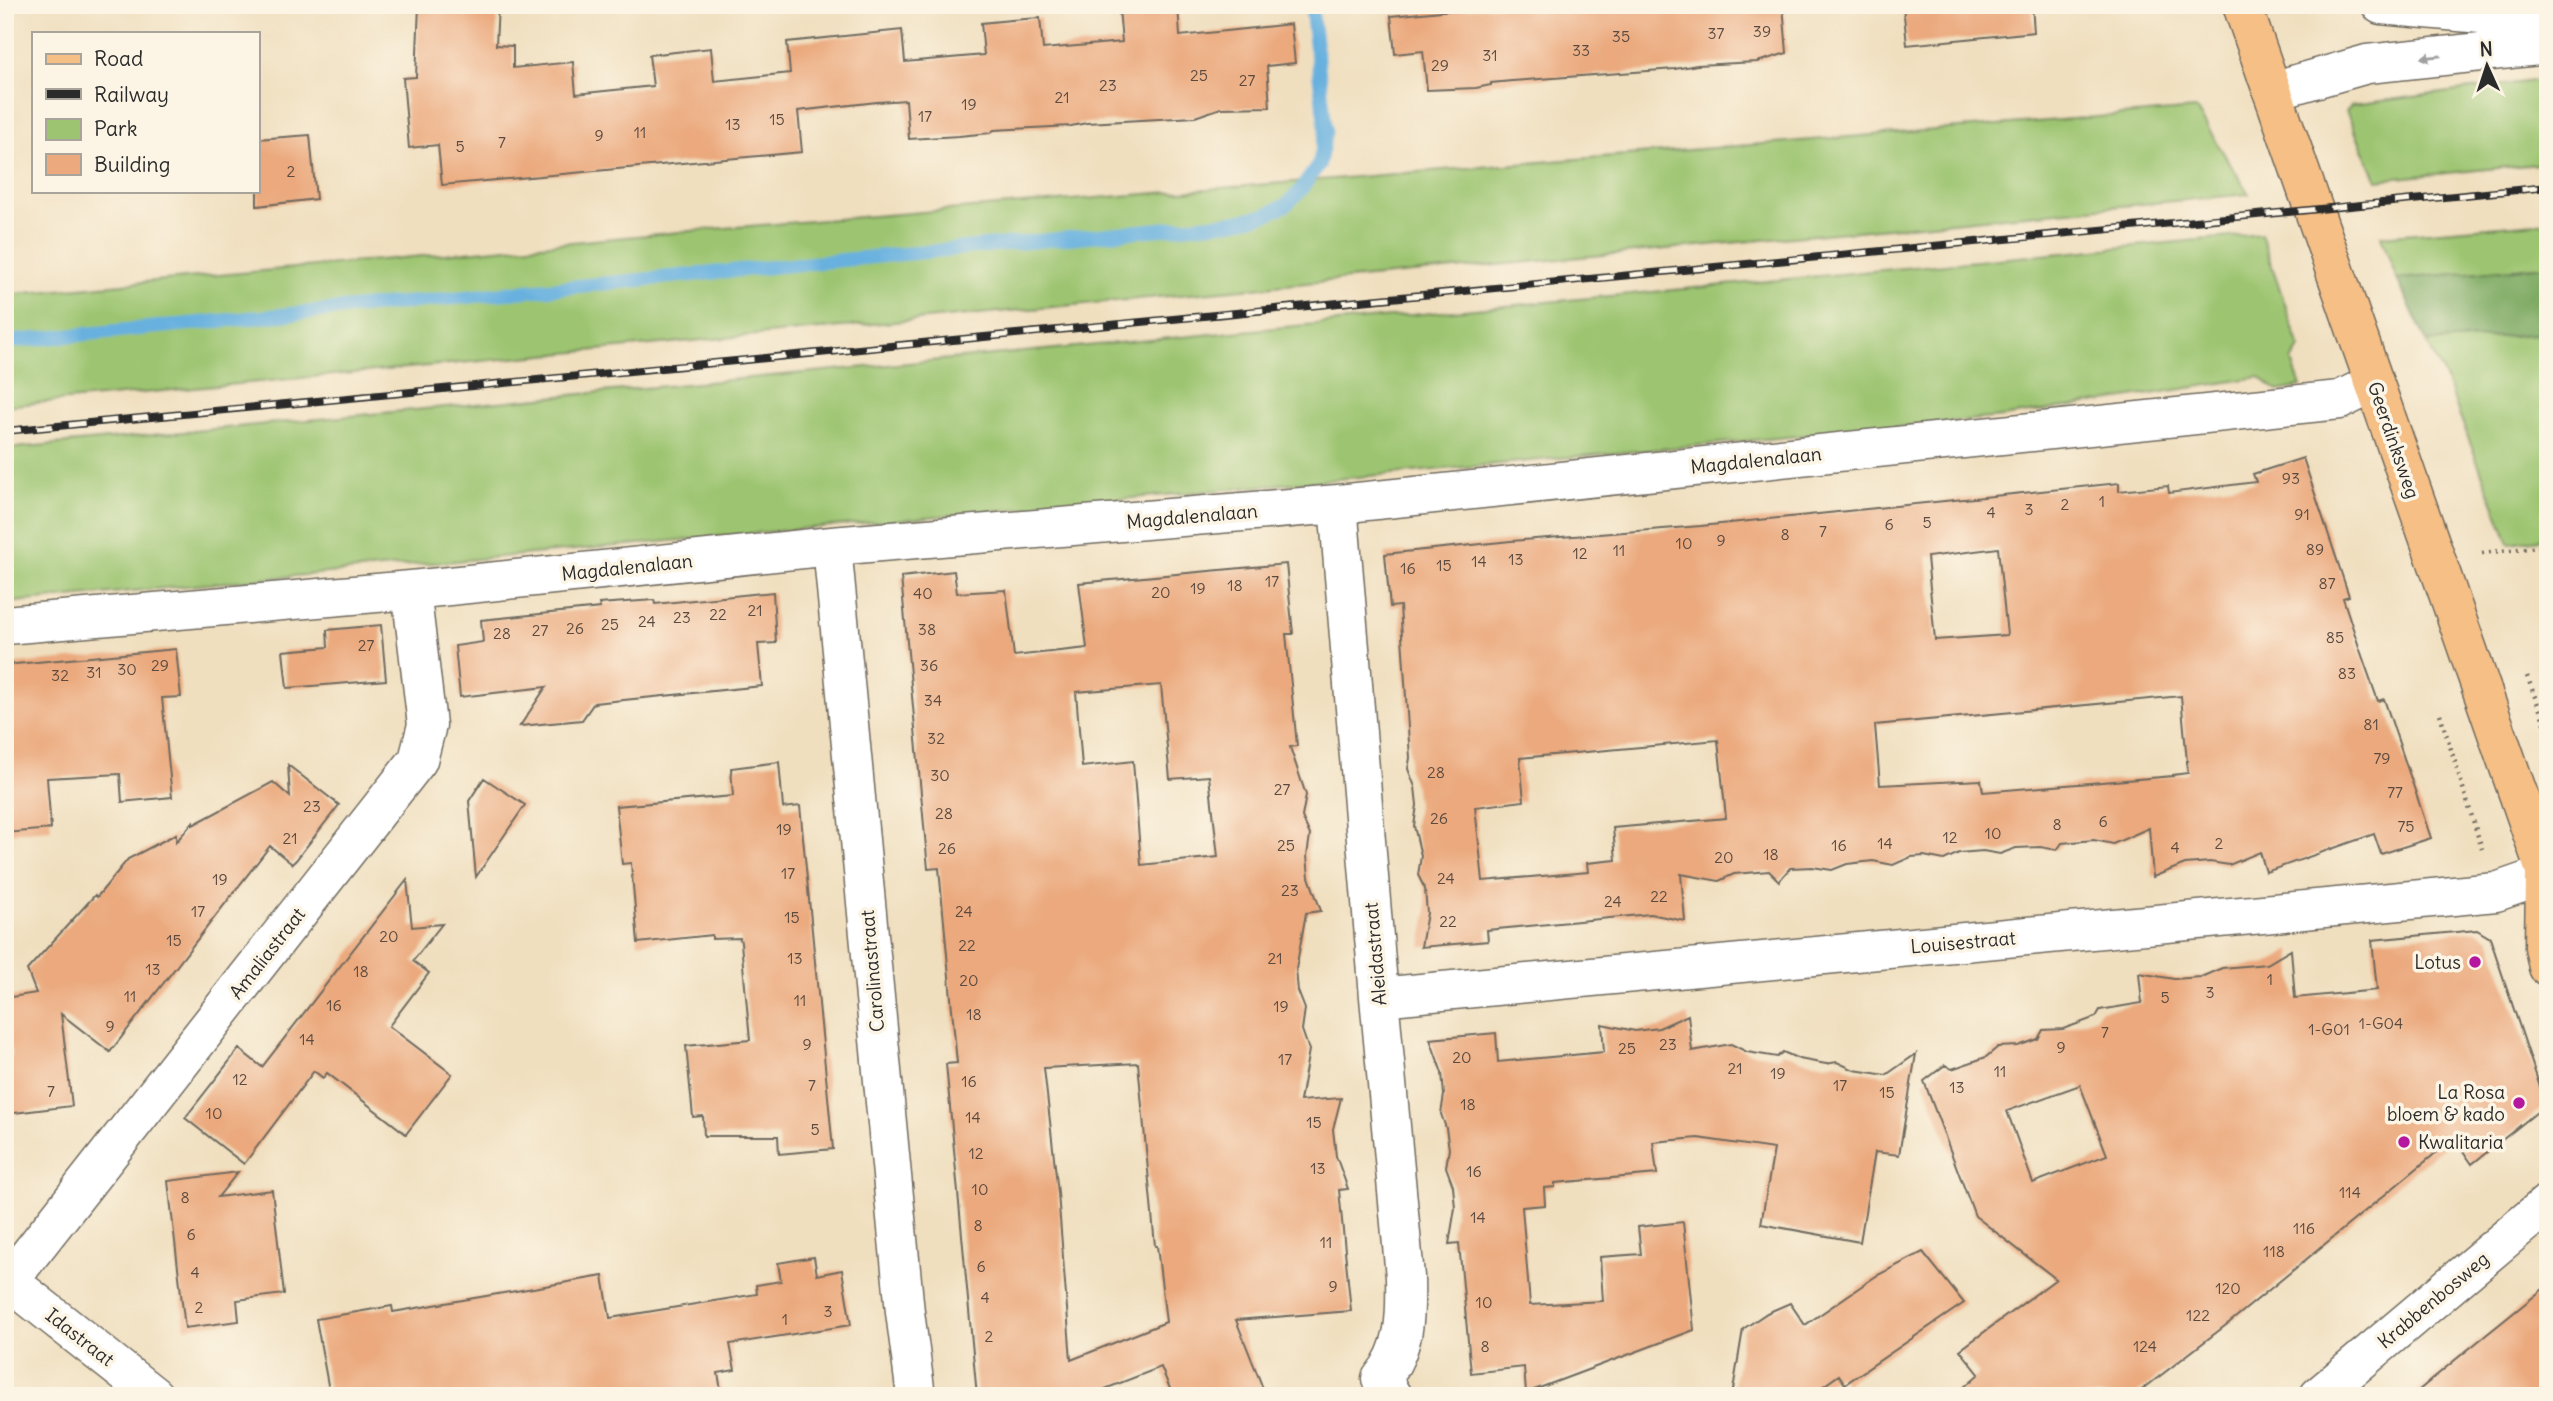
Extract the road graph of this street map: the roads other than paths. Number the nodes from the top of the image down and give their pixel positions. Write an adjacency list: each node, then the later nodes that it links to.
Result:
1 (2242, 5): 5 (main road, Geerdinksweg)
2 (2381, 5): 3 (street)
3 (2548, 20)
4 (2548, 44): 5 (street, one-way to 5)
5 (2272, 91): 6 (main road, Geerdinksweg)
6 (2374, 383): 7 (street, Magdalenalaan); 11 (main road, Geerdinksweg)
7 (1338, 504): 8 (street, Magdalenalaan); 13 (street, Aleidastraat)
8 (832, 546): 9 (street, Magdalenalaan); 18 (street, Carolinastraat)
9 (411, 590): 10 (street, Magdalenalaan); 15 (street, Amaliastraat)
10 (5, 625)
11 (2546, 877): 12 (main road, Geerdinksweg); 13 (street, Louisestraat)
12 (2548, 967)
13 (1379, 998): 16 (street, Aleidastraat)
14 (2548, 1203): 19 (street, Krabbenbosweg)
15 (7, 1280): 17 (street, Idastraat)
16 (1376, 1390)
17 (154, 1396)
18 (916, 1396)
19 (2319, 1396)

